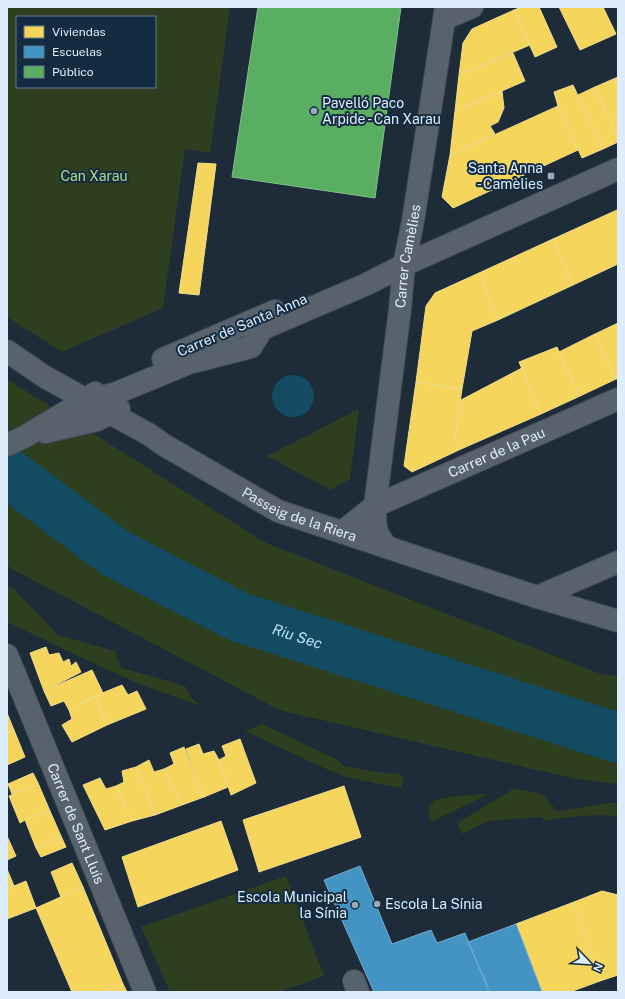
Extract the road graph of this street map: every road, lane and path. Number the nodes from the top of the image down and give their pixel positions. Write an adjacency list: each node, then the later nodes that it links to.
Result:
1 (472, 7): 2 (street)
2 (445, 13): 4 (street, Carrer Camèlies)
3 (618, 169): 4 (street, Carrer de Santa Anna)
4 (404, 265): 5 (street, Carrer de Santa Anna); 5 (street, Carrer de Santa Anna); 8 (street, Carrer de Santa Anna); 11 (street, Carrer Camèlies)
5 (251, 347): 8 (street, Carrer de Santa Anna); 9 (street, Carrer de Santa Anna)
6 (7, 351): 8 (street, Passeig de la Riera)
7 (618, 399): 11 (street, Carrer de la Pau)
8 (86, 400): 9 (street, Passeig de la Riera); 10 (street, Carrer de Santa Anna)
9 (110, 413): 10 (street, Carrer de Santa Anna); 12 (street, Passeig de la Riera)
10 (16, 441)
11 (375, 506): 12 (street); 13 (street, Carrer Camèlies)
12 (342, 532): 13 (street, Passeig de la Riera)
13 (387, 547): 15 (street, Passeig de la Riera)
14 (618, 562): 15 (street)
15 (537, 597): 16 (street, Passeig de la Riera)
16 (618, 621)
17 (7, 655): 18 (street, Carrer de Sant Lluís)
18 (145, 992)

